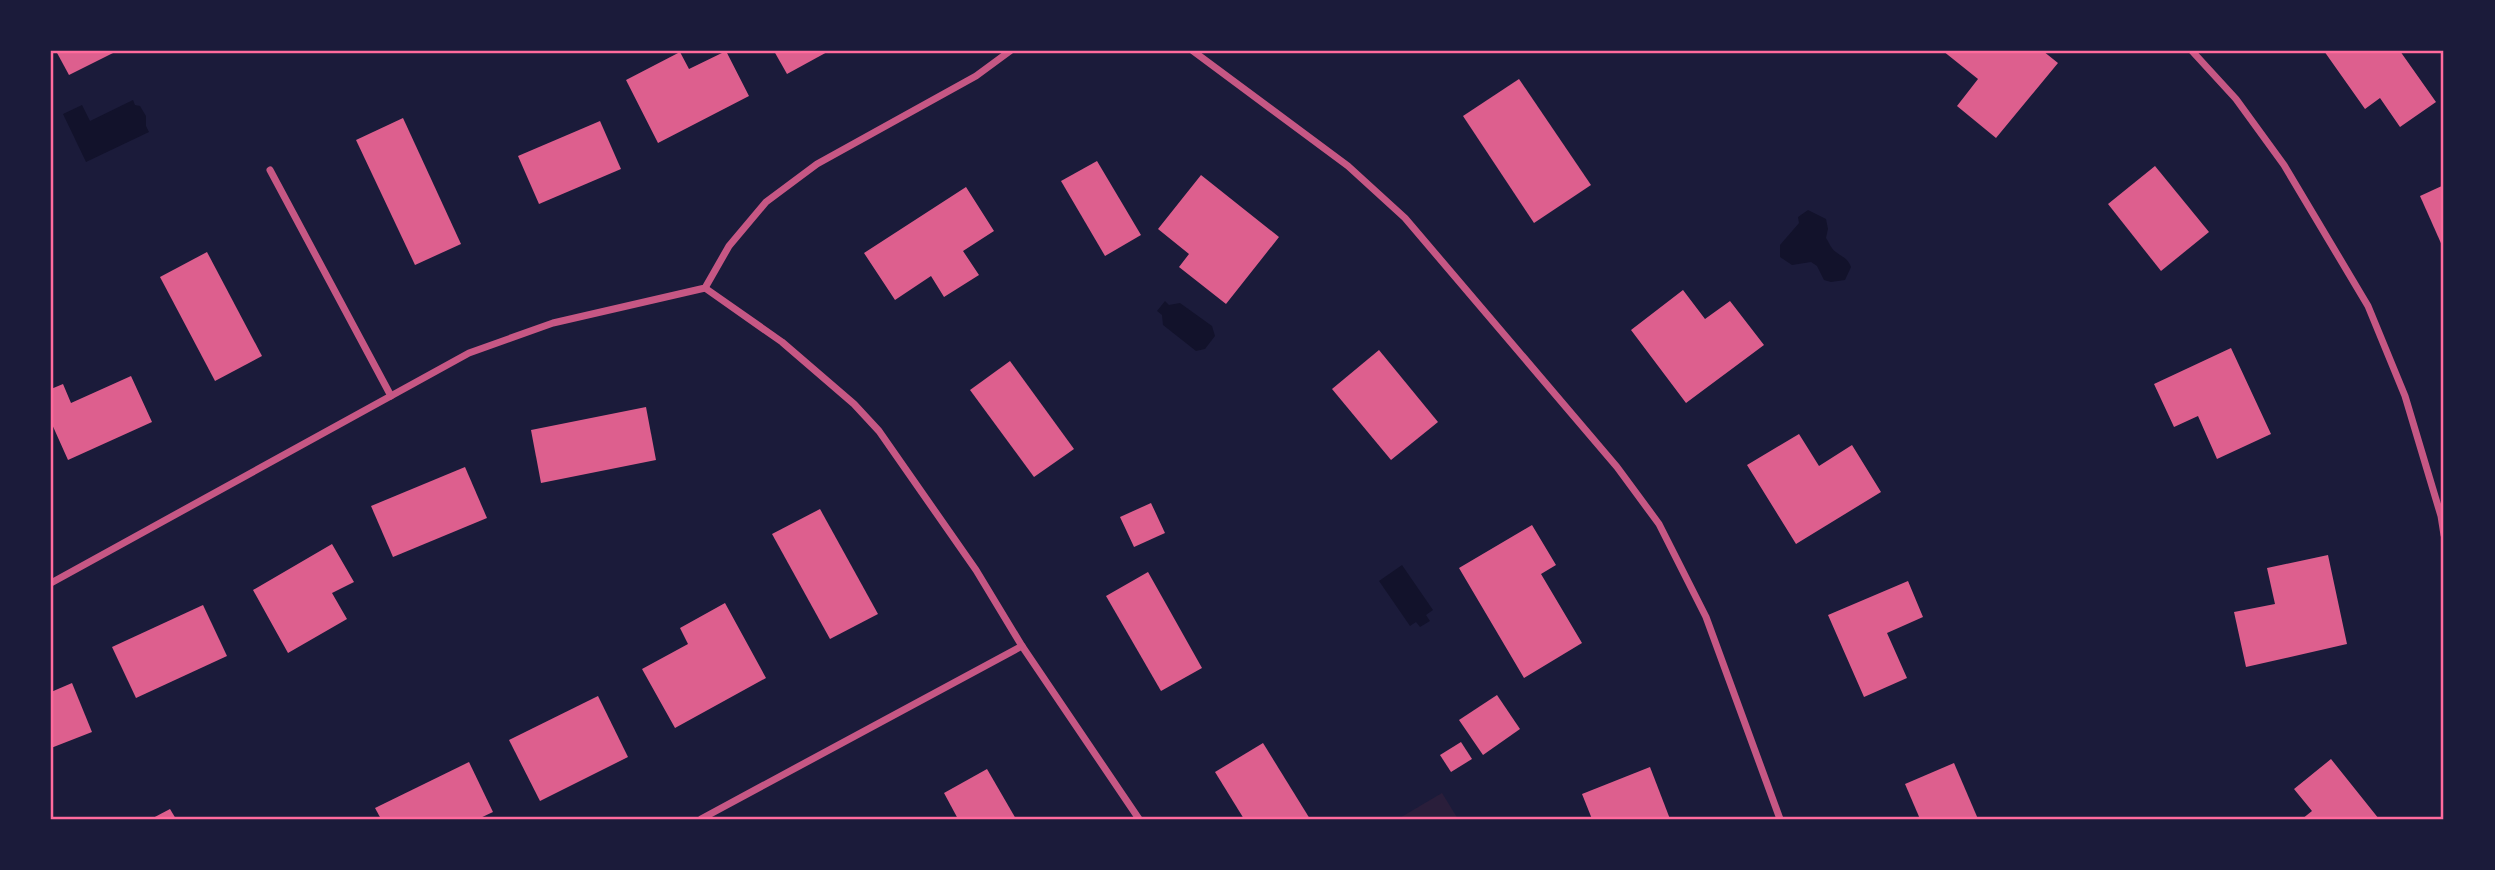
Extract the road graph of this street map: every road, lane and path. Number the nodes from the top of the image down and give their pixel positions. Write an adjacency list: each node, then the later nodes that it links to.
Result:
1 (1010, 51): 5 (street)
2 (1193, 51): 12 (street)
3 (2192, 51): 7 (street)
4 (270, 170): 6 (street)
5 (705, 288): 6 (street); 9 (street)
6 (391, 396): 8 (street)
7 (2444, 535)
8 (51, 583)
9 (1022, 646): 10 (street); 11 (street)
10 (701, 819)
11 (1139, 819)
12 (1780, 819)

